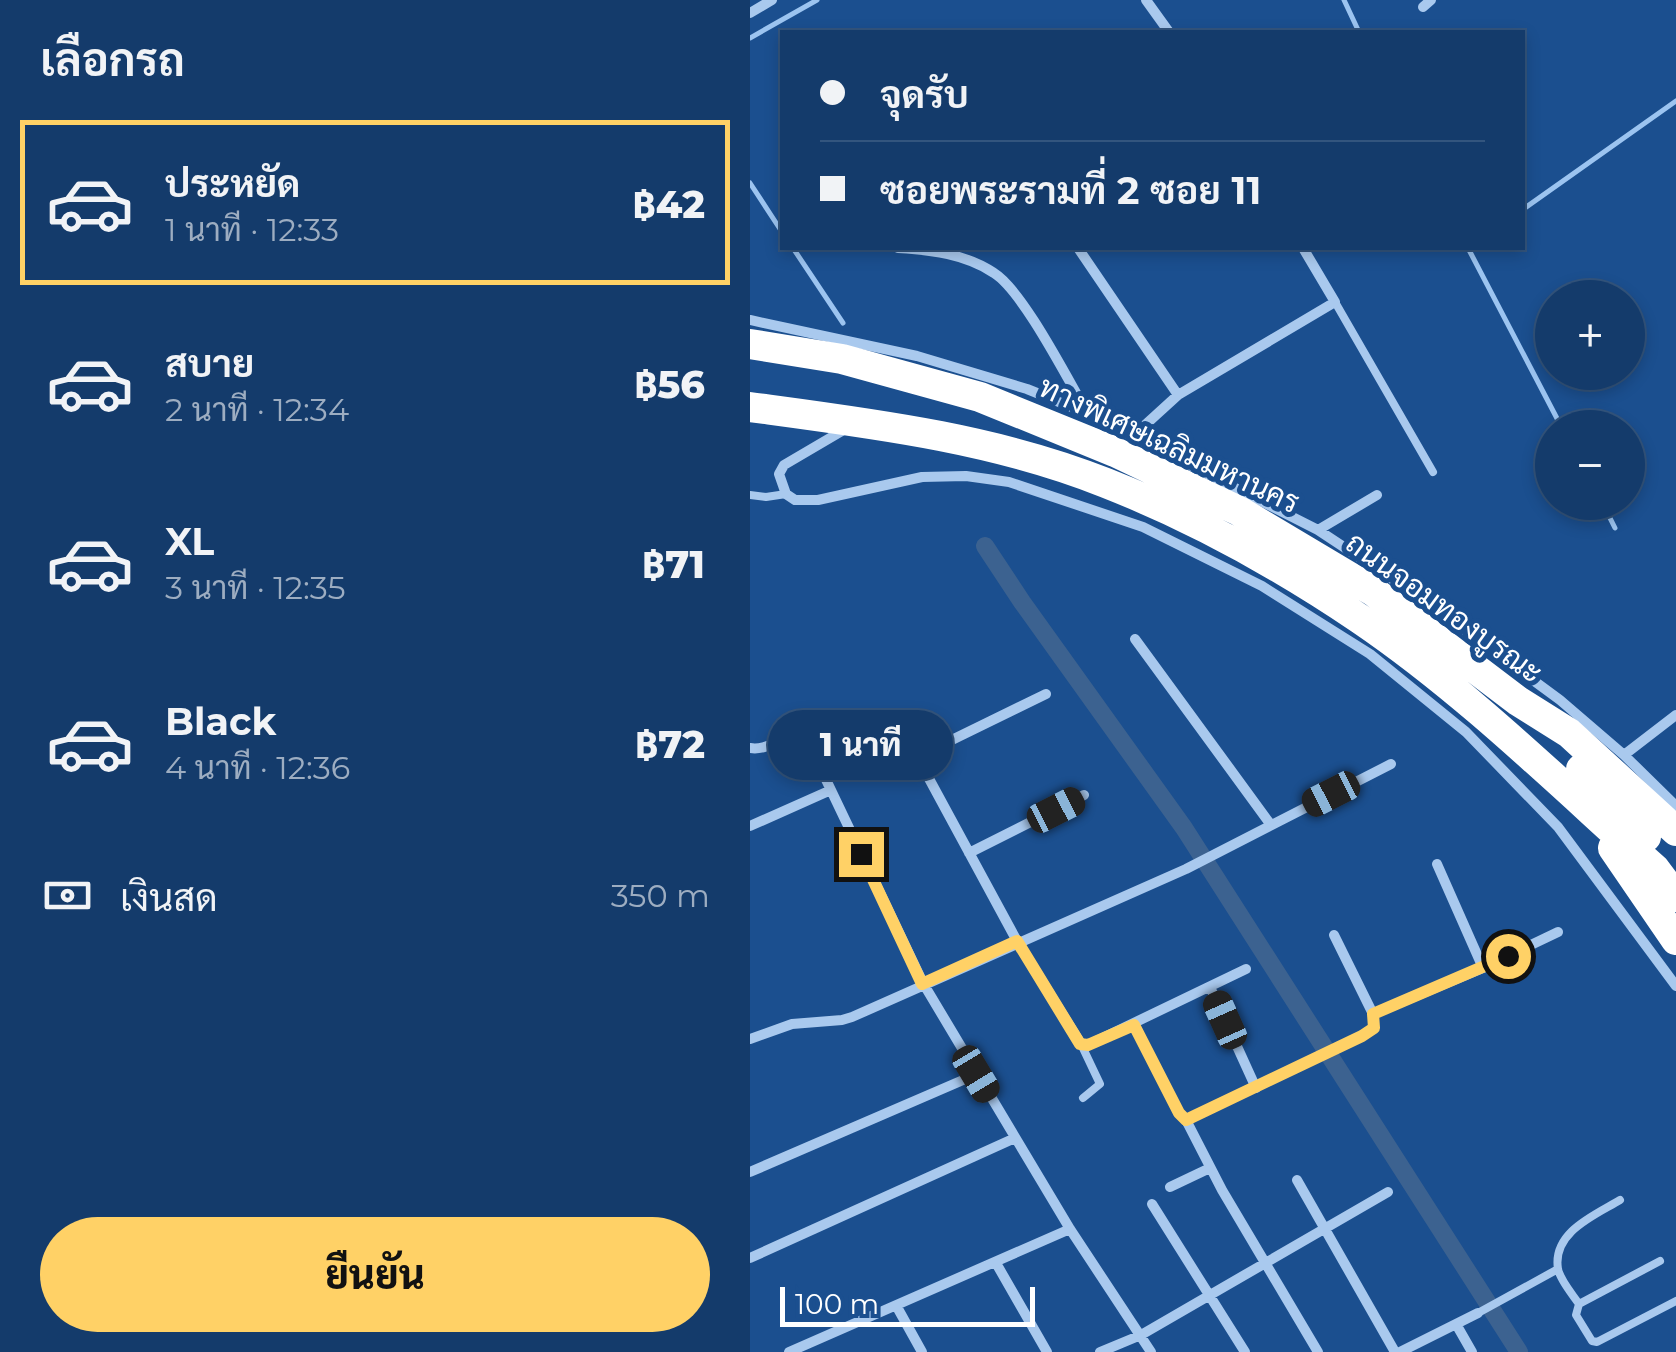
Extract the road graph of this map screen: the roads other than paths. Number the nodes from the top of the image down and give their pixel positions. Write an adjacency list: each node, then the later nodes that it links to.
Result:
1 (772, 0): 3 (street)
2 (1146, 0): 4 (street)
3 (750, 13)
4 (1168, 30)
5 (934, 250): 13 (street)
6 (1079, 250): 11 (street)
7 (1304, 250): 8 (street)
8 (1335, 302): 11 (street); 16 (lane)
9 (750, 320): 13 (street)
10 (750, 341): 23 (highway, ทางพิเศษเฉลิมมหานคร); 37 (street, ถนนจอมทองบูรณะ)
11 (1178, 396): 15 (street)
12 (750, 407): 14 (highway, ทางพิเศษเฉลิมมหานคร)
13 (1089, 414): 15 (street)
14 (858, 421): 17 (street); 32 (highway, ทางพิเศษเฉลิมมหานคร)
15 (1133, 436): 20 (street)
16 (1433, 472)
17 (786, 494): 18 (lane); 49 (street)
18 (750, 495)
19 (1377, 495): 20 (street)
20 (1318, 530): 27 (street)
21 (1136, 639): 35 (street)
22 (1046, 694): 28 (street)
23 (1518, 700): 36 (highway); 40 (highway)
24 (894, 714): 28 (street)
25 (1676, 715): 27 (street)
26 (750, 748): 30 (street)
27 (1624, 755): 33 (street)
28 (917, 757): 38 (street)
29 (1390, 764): 35 (street)
30 (830, 790): 34 (street); 48 (street)
31 (1084, 795): 38 (street)
32 (1583, 805): 41 (highway); 44 (highway)
33 (1676, 806)
34 (750, 826)
35 (1271, 826): 45 (street)
36 (1676, 831)
37 (1676, 840)
38 (969, 854): 45 (street)
39 (1437, 864): 46 (street)
40 (1676, 869)
41 (1676, 897)
42 (1558, 932): 46 (street)
43 (1334, 935): 51 (street)
44 (1676, 940)
45 (1017, 941): 48 (street); 54 (street)
46 (1483, 968): 51 (street)
47 (1246, 969): 50 (street)
48 (922, 984): 53 (street); 55 (street)
49 (1676, 986)
50 (1210, 987): 52 (street); 56 (street)
51 (1373, 1014): 56 (street)
52 (1134, 1025): 54 (street); 58 (street)
53 (750, 1039)
54 (1080, 1044): 57 (lane)
55 (976, 1074): 59 (street); 61 (street)
56 (1256, 1088): 58 (street)
57 (1083, 1098)
58 (1186, 1120): 60 (street)
59 (1015, 1138): 68 (street); 69 (street)
60 (1210, 1168): 63 (street); 71 (street)
61 (750, 1172)
62 (1297, 1180): 67 (street)
63 (1170, 1187)
64 (1388, 1192): 67 (street)
65 (1620, 1200): 73 (lane)
66 (1152, 1204): 74 (street)
67 (1324, 1229): 71 (street); 89 (street)
68 (1070, 1230): 72 (street); 80 (street)
69 (750, 1258)
70 (1660, 1260): 76 (lane)
71 (1266, 1262): 74 (street); 88 (street)
72 (996, 1263): 77 (street); 84 (street)
73 (1558, 1270): 76 (lane); 78 (lane)
74 (1210, 1295): 80 (street); 87 (street)
75 (1676, 1301): 76 (lane)
76 (1579, 1304)
77 (897, 1308): 82 (street); 83 (street)
78 (1478, 1313): 79 (street)
79 (1456, 1324): 81 (street); 90 (street)
80 (1141, 1335): 85 (street); 86 (street)
81 (1426, 1347): 89 (street)
82 (789, 1352)
83 (922, 1352)
84 (1047, 1352)
85 (1100, 1352)
86 (1151, 1352)
87 (1245, 1352)
88 (1318, 1352)
89 (1397, 1352)
90 (1472, 1352)

